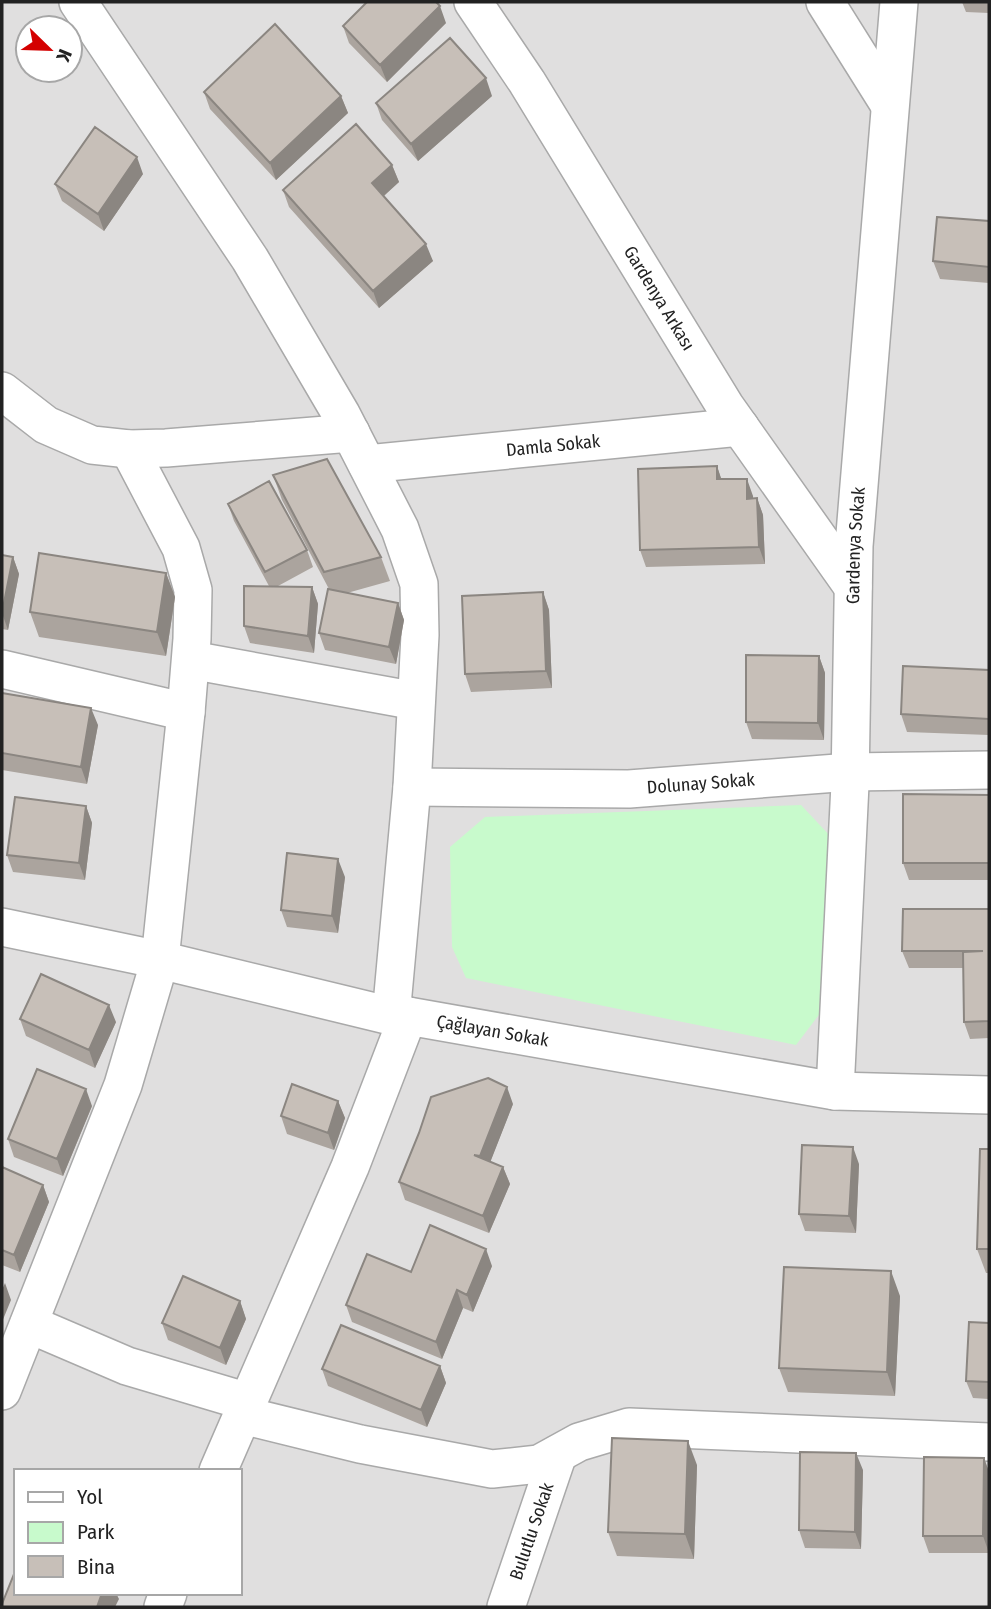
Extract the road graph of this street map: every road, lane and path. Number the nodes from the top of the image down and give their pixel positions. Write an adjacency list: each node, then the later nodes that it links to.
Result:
1 (78, 2): 9 (street)
2 (473, 2): 7 (street, Gardenya Arkası)
3 (825, 2): 5 (street)
4 (899, 2): 5 (street, Gardenya Sokak)
5 (889, 104): 10 (street, Gardenya Sokak)
6 (2, 391): 8 (street, Damla Sokak)
7 (740, 427): 9 (street, Damla Sokak); 10 (street, Gardenya Arkası)
8 (129, 449): 9 (street, Damla Sokak); 11 (street)
9 (359, 449): 13 (street)
10 (853, 587): 16 (street, Gardenya Sokak)
11 (191, 660): 13 (street); 14 (street)
12 (2, 669): 14 (street)
13 (416, 701): 17 (street)
14 (186, 712): 19 (street)
15 (989, 770): 16 (street, Dolunay Sokak)
16 (850, 772): 17 (street, Dolunay Sokak); 21 (street, Gardenya Sokak)
17 (412, 787): 20 (street)
18 (2, 928): 19 (street, Çağlayan Sokak)
19 (160, 960): 20 (street, Çağlayan Sokak); 23 (street)
20 (399, 1016): 21 (street, Çağlayan Sokak); 25 (street)
21 (835, 1091): 22 (street, Çağlayan Sokak)
22 (989, 1096)
23 (29, 1324): 24 (street); 25 (street)
24 (2, 1391)
25 (245, 1409): 27 (street); 28 (street)
26 (989, 1441): 27 (street)
27 (558, 1454): 29 (street, Bulutlu Sokak)
28 (219, 1469)
29 (506, 1607)

